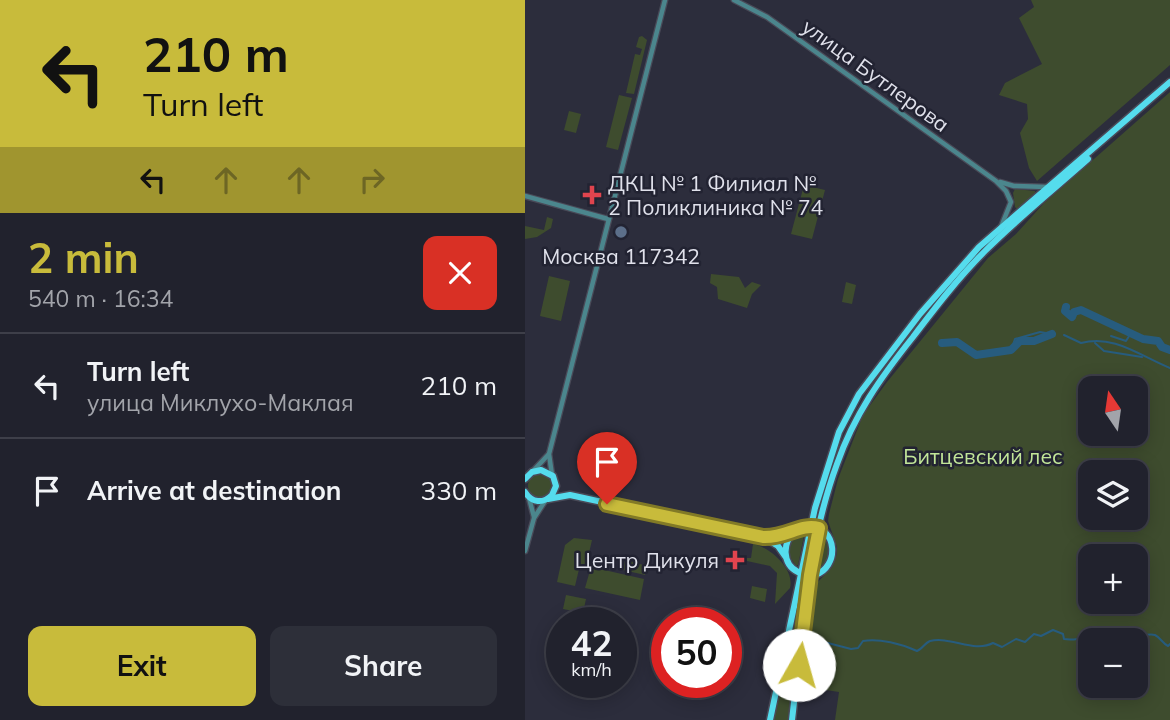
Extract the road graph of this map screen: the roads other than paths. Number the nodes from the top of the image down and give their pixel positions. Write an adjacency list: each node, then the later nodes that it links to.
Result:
1 (665, 0): 7 (street)
2 (734, 0): 4 (street, улица Бутлерова)
3 (1170, 84): 5 (main road); 10 (main road)
4 (996, 181): 5 (street, улица Бутлерова); 8 (street)
5 (1049, 187): 8 (main road)
6 (525, 196): 7 (street)
7 (608, 219): 11 (street)
8 (1000, 228): 9 (main road)
9 (938, 293): 10 (street); 19 (main road)
10 (944, 298): 20 (main road)
11 (548, 454): 12 (street); 13 (street)
12 (532, 471): 13 (main road); 14 (main road)
13 (554, 478): 16 (main road); 17 (main road)
14 (525, 479)
15 (526, 494): 17 (main road); 18 (street)
16 (570, 495): 17 (main road); 22 (main road)
17 (547, 500): 18 (street)
18 (534, 518): 23 (street)
19 (810, 526): 20 (main road); 21 (main road); 25 (main road)
20 (819, 528): 26 (main road); 26 (main road)
21 (795, 531): 22 (main road); 24 (main road)
22 (763, 537): 24 (main road)
23 (525, 551)
24 (787, 561): 25 (main road)
25 (800, 573): 26 (main road); 27 (main road)
26 (810, 575): 28 (main road)
27 (770, 720)
28 (792, 720)

